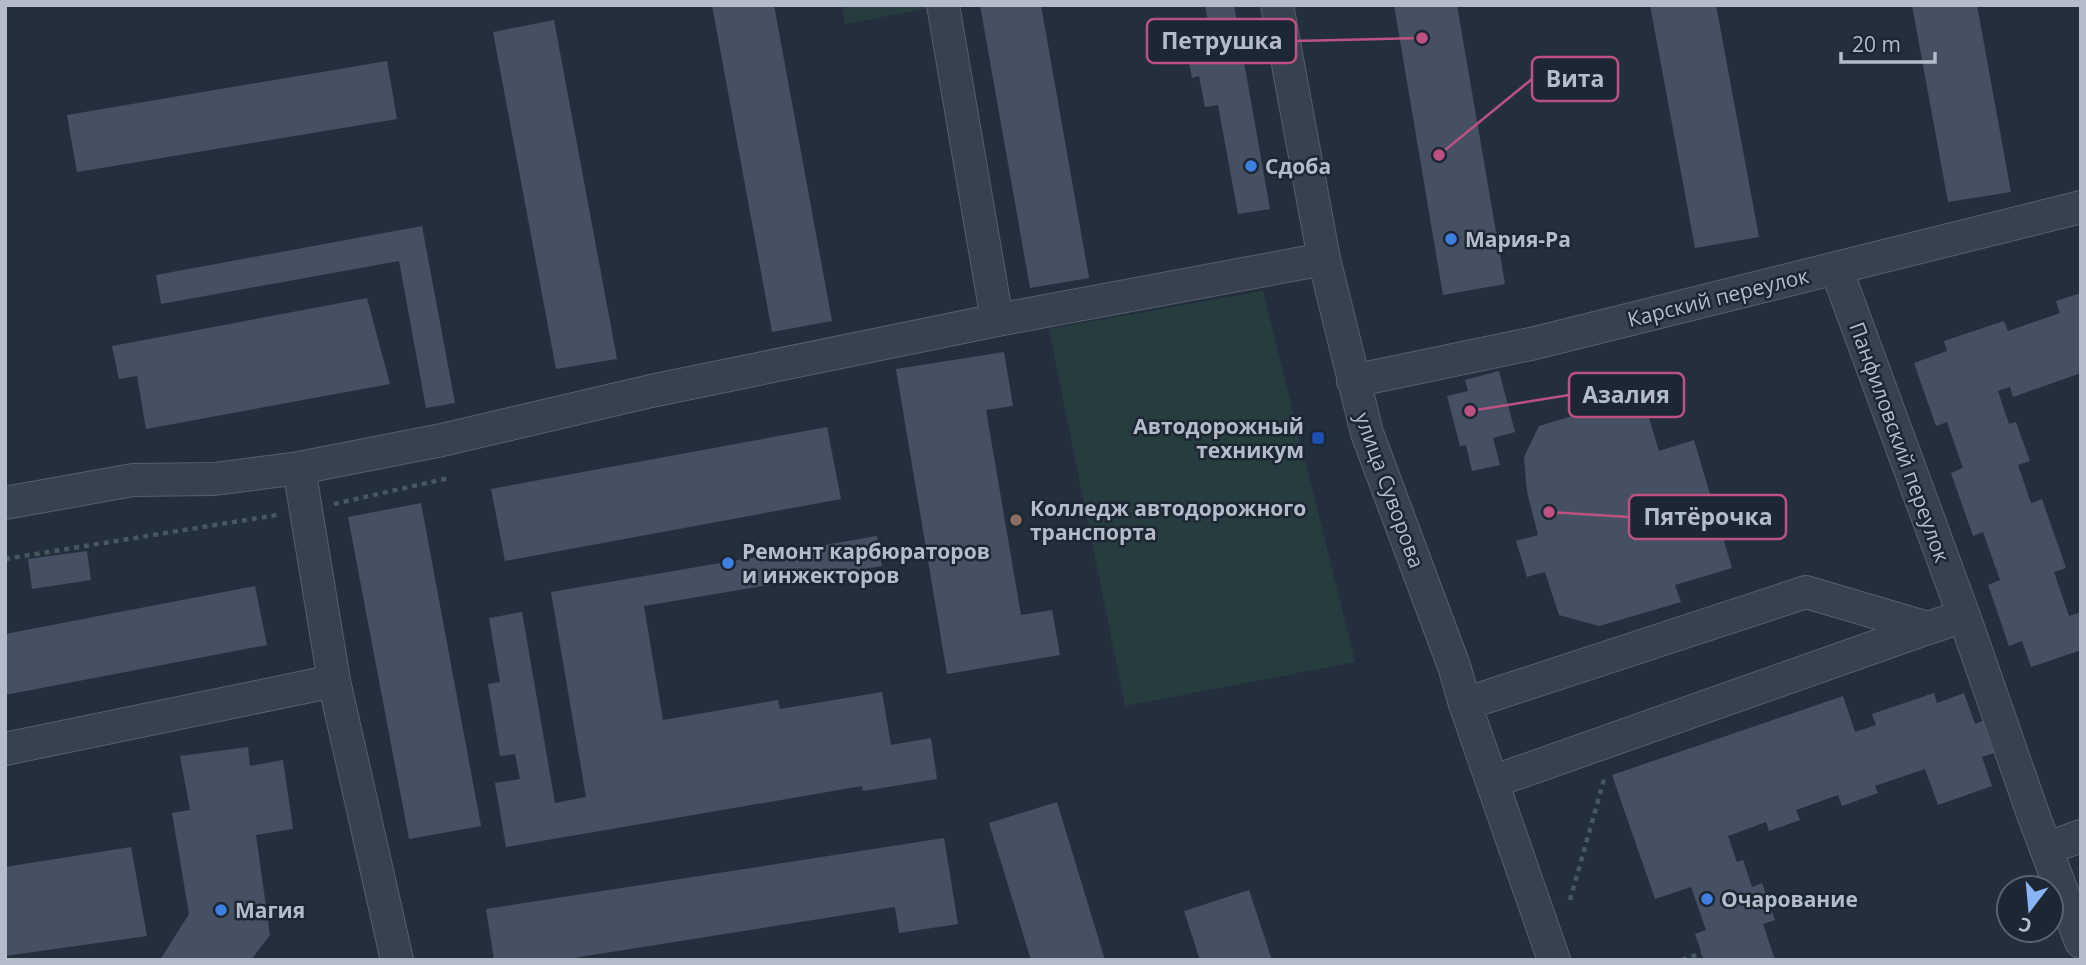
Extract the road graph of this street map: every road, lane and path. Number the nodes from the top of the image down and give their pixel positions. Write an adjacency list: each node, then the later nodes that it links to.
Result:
1 (943, 5): 6 (street)
2 (1277, 5): 4 (street, улица Суворова)
3 (2081, 207): 5 (street, Карский переулок)
4 (1324, 259): 6 (street); 7 (street, улица Суворова)
5 (1836, 268): 7 (street, Карский переулок); 13 (street, Панфиловский переулок)
6 (997, 320): 8 (street)
7 (1353, 381): 16 (street, улица Суворова)
8 (299, 468): 10 (street); 11 (street)
9 (449, 478): 11 (path)
10 (5, 503)
11 (306, 511): 12 (path); 15 (street)
12 (5, 559)
13 (1964, 616): 14 (street); 21 (street, Панфиловский переулок)
14 (1927, 628): 16 (street); 17 (street)
15 (334, 681): 18 (street); 25 (street)
16 (1465, 704): 19 (street, улица Суворова)
17 (1615, 738): 19 (street); 22 (path)
18 (5, 749)
19 (1492, 782): 26 (street, улица Суворова)
20 (2081, 836): 21 (street)
21 (2046, 849): 23 (street, Панфиловский переулок)
22 (1570, 900)
23 (2081, 942)
24 (1702, 953): 27 (path)
25 (397, 960)
26 (1554, 960)
27 (1682, 960)

